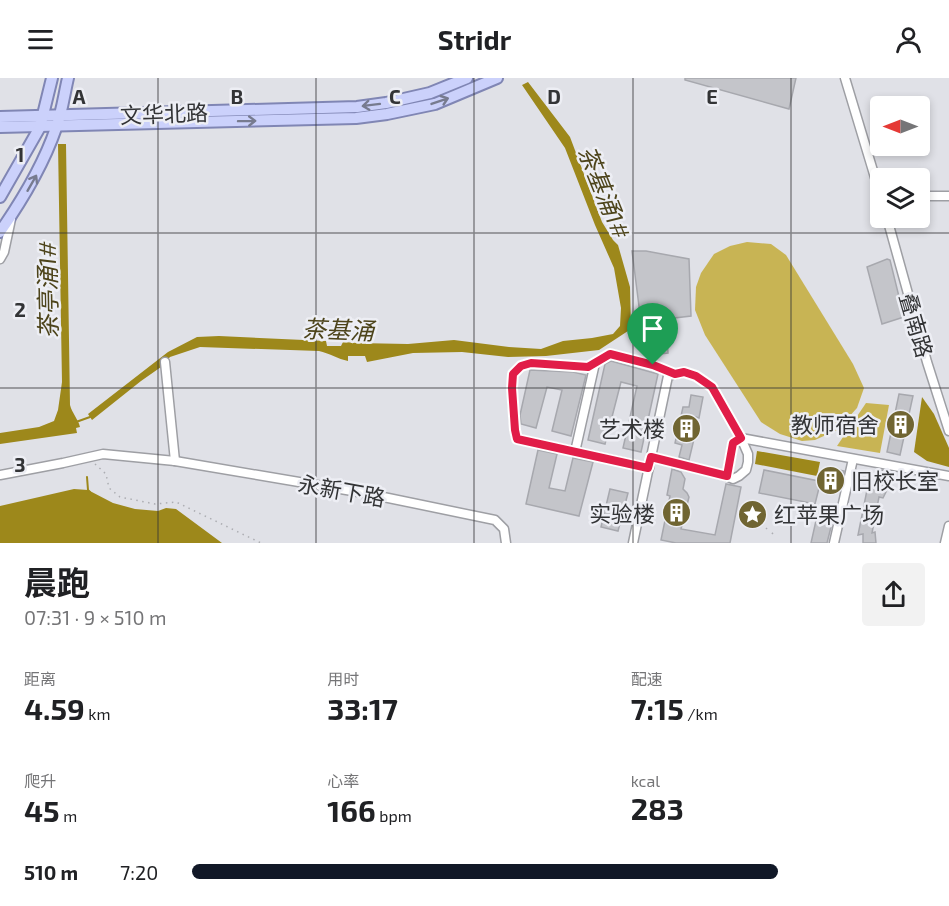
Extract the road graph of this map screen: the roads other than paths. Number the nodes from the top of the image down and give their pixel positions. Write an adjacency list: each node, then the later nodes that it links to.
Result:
1 (52, 78): 7 (main road)
2 (68, 78): 8 (main road)
3 (467, 78): 8 (main road, 文华北路, one-way to 8)
4 (497, 78): 8 (main road, one-way to 4)
5 (845, 78): 10 (street)
6 (0, 117): 7 (main road, 文华北路)
7 (41, 121): 8 (main road, 文华北路); 9 (main road); 13 (main road)
8 (63, 121): 14 (main road, one-way to 8)
9 (0, 127)
10 (872, 168)
11 (930, 196): 12 (street)
12 (949, 196)
13 (0, 197)
14 (12, 215): 16 (main road); 17 (street)
15 (890, 228): 21 (street, 叠南路)
16 (0, 232)
17 (0, 259)
18 (165, 362): 26 (street)
19 (595, 363): 20 (street); 23 (street); 23 (street)
20 (675, 374): 22 (street); 24 (street)
21 (949, 431)
22 (741, 438): 25 (street); 29 (street); 29 (street)
23 (575, 452): 27 (street)
24 (651, 457): 27 (street); 29 (street)
25 (853, 459): 30 (street); 35 (street)
26 (175, 461): 28 (street, 永新下路); 33 (street, 永新下路)
27 (648, 468): 34 (street)
28 (0, 475)
29 (727, 476)
30 (949, 476)
31 (949, 526): 32 (street)
32 (947, 539)
33 (506, 543)
34 (633, 543)
35 (834, 543)

